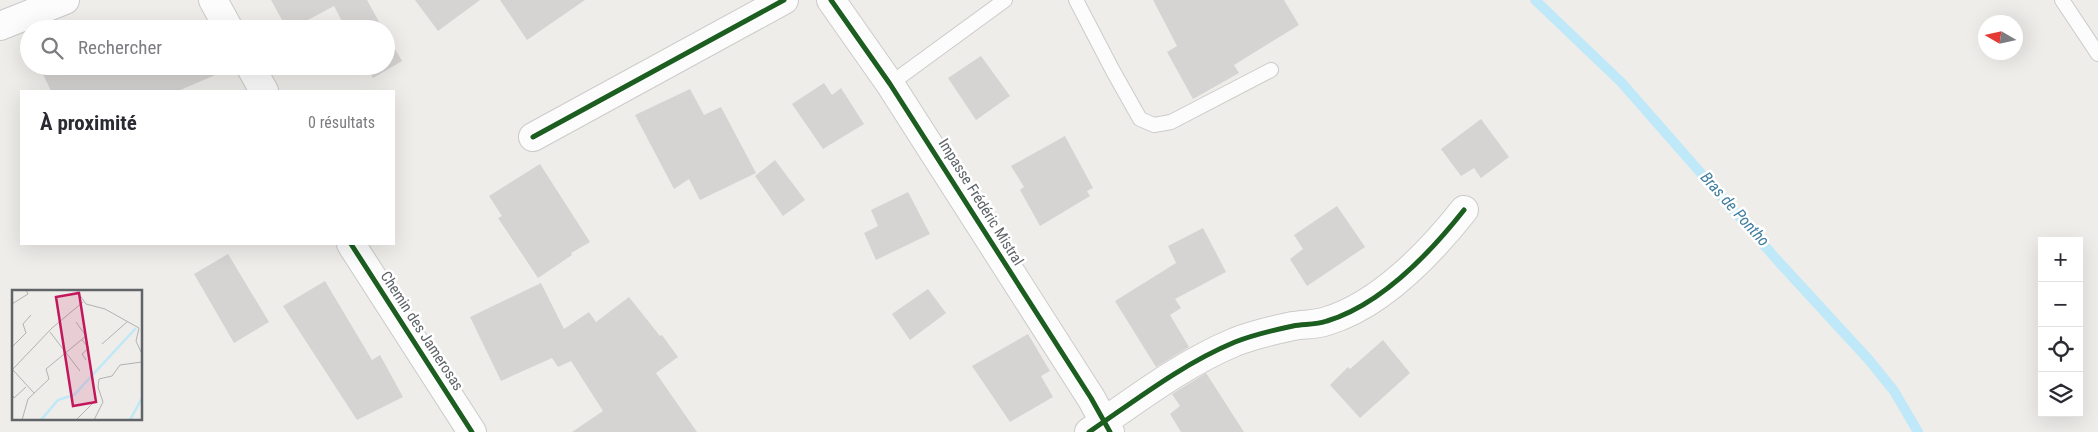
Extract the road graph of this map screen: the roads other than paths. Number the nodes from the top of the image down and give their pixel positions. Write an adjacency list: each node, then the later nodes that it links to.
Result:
1 (63, 0): 9 (street)
2 (213, 0): 8 (street)
3 (784, 0): 15 (street)
4 (831, 0): 13 (street, Impasse Frédéric Mistral)
5 (1005, 0): 13 (lane)
6 (1076, 0): 11 (lane)
7 (2062, 0): 10 (lane)
8 (224, 20)
9 (0, 26)
10 (2098, 54)
11 (1271, 70)
12 (255, 75): 14 (street)
13 (890, 84): 18 (street, Impasse Frédéric Mistral)
14 (263, 90)
15 (533, 137)
16 (1464, 210): 18 (street)
17 (352, 245): 19 (street, Chemin des Jamerosas)
18 (1101, 429)
19 (472, 432)

